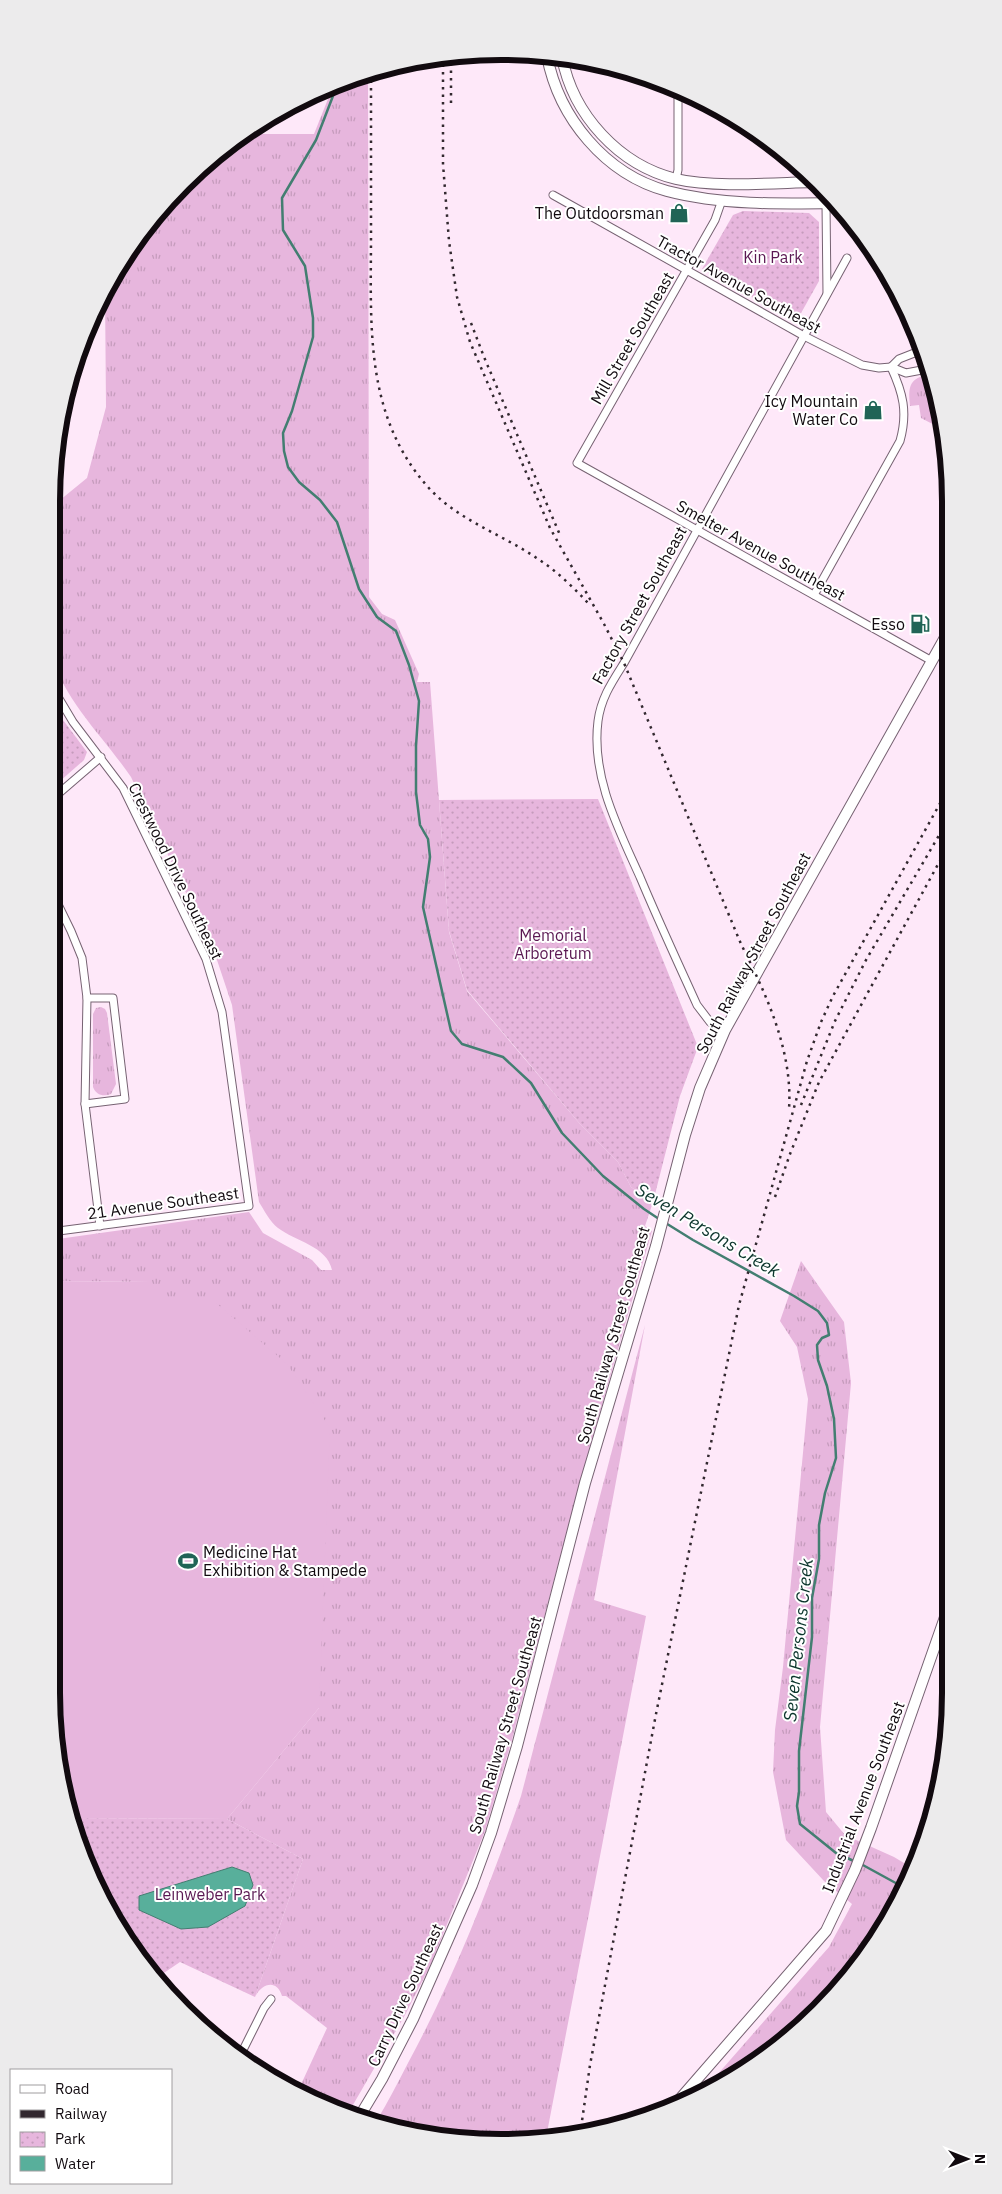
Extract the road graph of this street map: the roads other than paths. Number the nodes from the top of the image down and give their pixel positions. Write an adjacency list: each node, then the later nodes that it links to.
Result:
1 (549, 63): 7 (street)
2 (564, 65): 4 (street)
3 (678, 97): 4 (street)
4 (676, 179): 5 (street)
5 (806, 182)
6 (553, 196): 11 (street, Tractor Avenue Southeast)
7 (722, 200): 8 (street); 11 (street, Mill Street Southeast)
8 (827, 204)
9 (830, 207): 12 (street)
10 (847, 258): 12 (street, Factory Street Southeast)
11 (686, 270): 13 (street, Tractor Avenue Southeast); 17 (street, Mill Street Southeast)
12 (827, 296): 13 (street, Factory Street Southeast)
13 (804, 336): 15 (street, Tractor Avenue Southeast); 18 (street, Factory Street Southeast)
14 (916, 352): 15 (street)
15 (891, 367): 16 (street, Tractor Avenue Southeast); 19 (street)
16 (922, 370)
17 (577, 463): 18 (street, Smelter Avenue Southeast)
18 (697, 530): 19 (street, Smelter Avenue Southeast); 27 (street, Factory Street Southeast)
19 (814, 595): 21 (street, Smelter Avenue Southeast)
20 (942, 644): 21 (street, South Railway Street Southeast)
21 (932, 661): 27 (street, South Railway Street Southeast)
22 (60, 700): 23 (street, Crestwood Drive Southeast)
23 (101, 757): 24 (street); 29 (street, Crestwood Drive Southeast)
24 (60, 792)
25 (60, 908): 26 (street)
26 (87, 998): 28 (street); 28 (street)
27 (725, 1030): 33 (street, South Railway Street Southeast)
28 (86, 1104): 30 (street)
29 (249, 1206): 30 (street, 21 Avenue Southeast)
30 (100, 1226): 31 (street, 21 Avenue Southeast)
31 (60, 1231)
32 (942, 1626): 36 (street, Industrial Avenue Southeast)
33 (472, 1885): 37 (street, Carry Drive Southeast)
34 (271, 1999): 35 (street)
35 (243, 2050)
36 (684, 2094)
37 (362, 2112)

